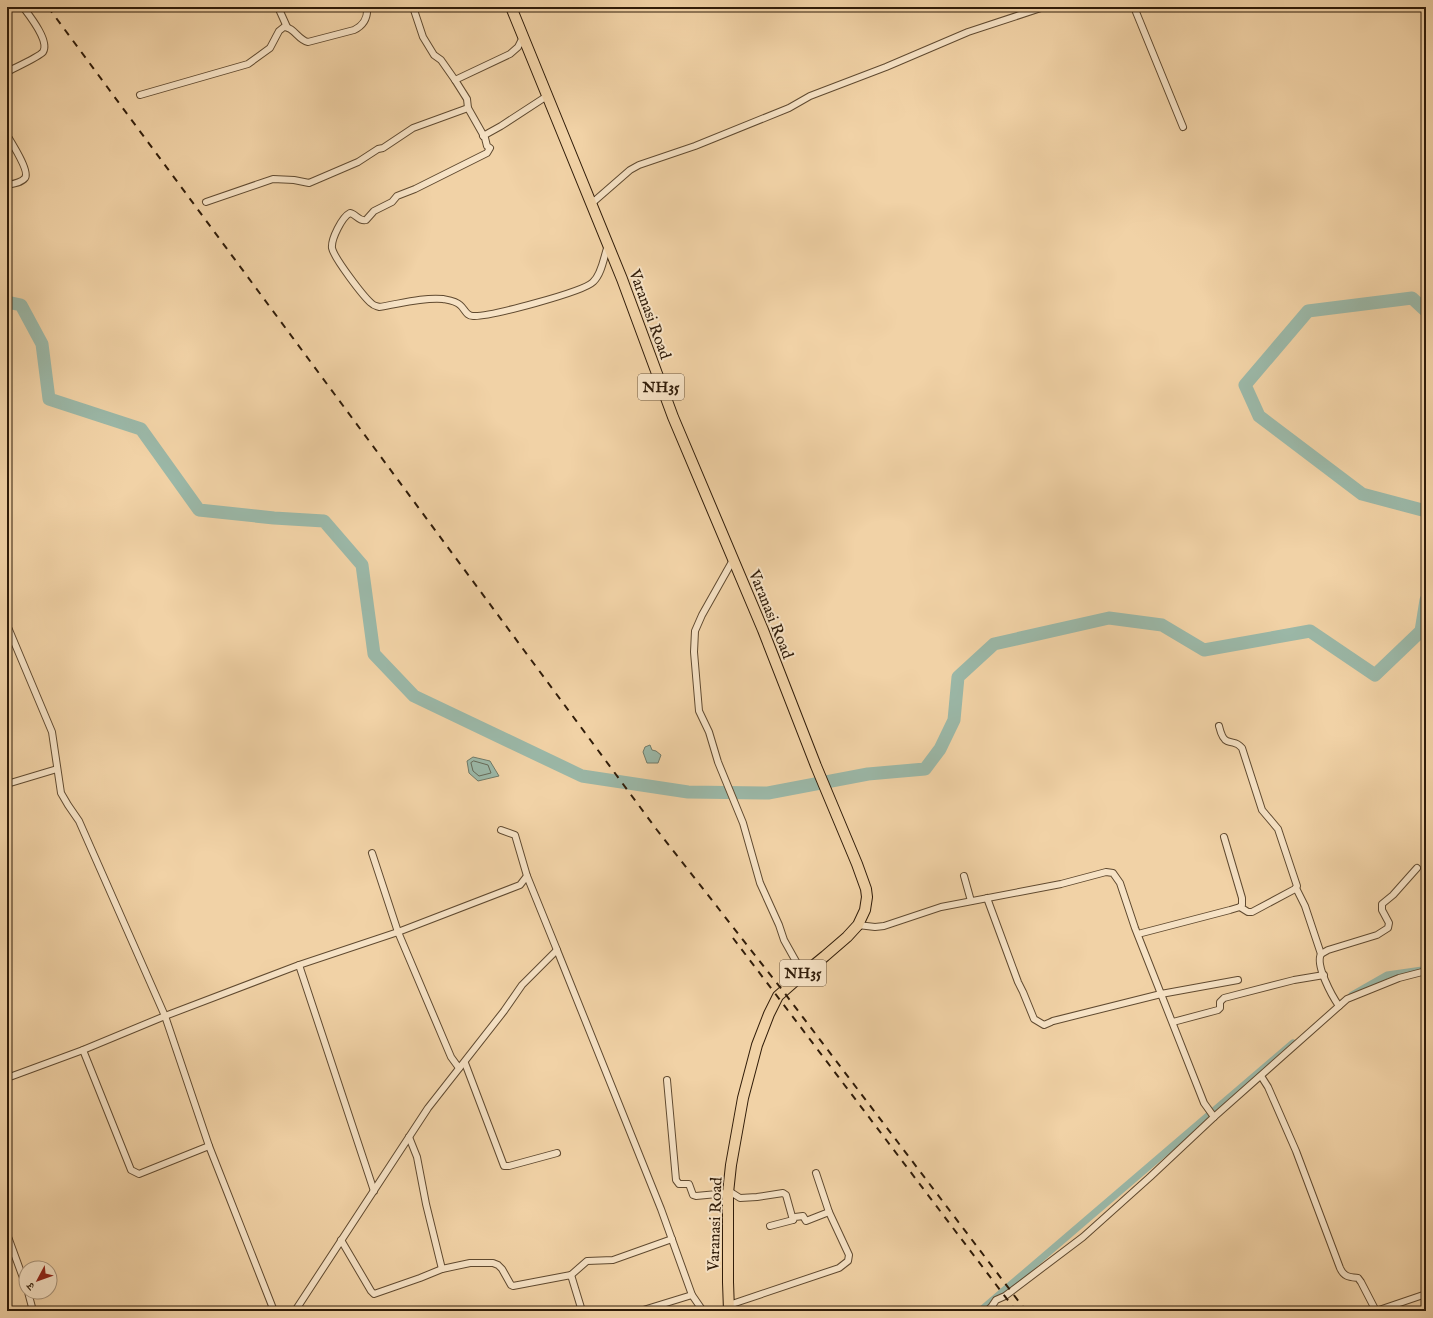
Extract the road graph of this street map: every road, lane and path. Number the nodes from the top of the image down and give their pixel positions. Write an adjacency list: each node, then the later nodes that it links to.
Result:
1 (23, 7): 10 (street)
2 (278, 7): 8 (street)
3 (367, 7): 8 (street)
4 (413, 7): 11 (street)
5 (511, 7): 9 (highway, Varanasi Road / NH35)
6 (1044, 7): 20 (street)
7 (1134, 7): 15 (street)
8 (287, 26): 12 (street)
9 (523, 37): 11 (street); 13 (highway, Varanasi Road / NH35)
10 (7, 72)
11 (455, 80): 14 (street)
12 (140, 95)
13 (547, 96): 17 (street); 20 (highway, Varanasi Road / NH35)
14 (468, 108): 17 (street); 19 (street)
15 (1183, 127)
16 (7, 135): 18 (street)
17 (483, 136): 21 (street)
18 (7, 185)
19 (206, 202)
20 (591, 204): 21 (highway, Varanasi Road / NH35)
21 (608, 244): 22 (highway, Varanasi Road / NH35)
22 (733, 560): 37 (highway, Varanasi Road / NH35); 44 (street)
23 (7, 625): 25 (street)
24 (1218, 726): 33 (street)
25 (57, 769): 26 (street); 49 (street)
26 (7, 784)
27 (501, 830): 31 (street)
28 (1224, 837): 36 (street)
29 (372, 853): 38 (street)
30 (1417, 868): 41 (street)
31 (527, 876): 38 (street); 40 (street)
32 (964, 876): 35 (street)
33 (1296, 888): 36 (street); 41 (street)
34 (987, 898): 35 (street); 39 (street); 47 (street)
35 (972, 901): 37 (street)
36 (1240, 907): 39 (street)
37 (858, 925): 44 (highway, NH35)
38 (398, 932): 42 (street); 53 (street)
39 (1138, 934): 47 (street)
40 (557, 950): 52 (street); 68 (street)
41 (1320, 954): 45 (street)
42 (299, 965): 49 (street); 62 (street)
43 (1426, 972): 48 (street)
44 (803, 974): 63 (highway, Varanasi Road / NH35)
45 (1324, 974): 48 (street); 50 (street)
46 (1238, 980): 47 (street)
47 (1161, 994): 50 (street)
48 (1338, 1004): 54 (street)
49 (165, 1016): 51 (street); 59 (street)
50 (1173, 1022): 57 (street)
51 (83, 1050): 55 (street); 59 (street)
52 (465, 1062): 53 (street); 60 (street)
53 (459, 1068): 58 (street)
54 (1261, 1076): 57 (street); 84 (street)
55 (7, 1078)
56 (667, 1080): 63 (street)
57 (1212, 1116): 83 (street)
58 (409, 1137): 62 (street); 71 (street)
59 (209, 1146): 78 (street)
60 (557, 1153)
61 (816, 1173): 64 (street)
62 (374, 1191): 69 (street)
63 (729, 1192): 65 (street); 76 (highway, Varanasi Road / NH35)
64 (829, 1212): 65 (street); 76 (street)
65 (793, 1220): 66 (street)
66 (770, 1226)
67 (7, 1234): 70 (street)
68 (672, 1239): 72 (street); 74 (street)
69 (341, 1240): 71 (street); 79 (street)
70 (18, 1264)
71 (442, 1269): 72 (street)
72 (571, 1275): 80 (street)
73 (1426, 1294): 84 (street)
74 (692, 1295): 81 (street); 82 (street)
75 (30, 1300): 77 (street)
76 (729, 1308)
77 (33, 1311)
78 (274, 1311)
79 (295, 1311)
80 (582, 1311)
81 (640, 1311)
82 (703, 1311)
83 (987, 1311)
84 (1376, 1311)

